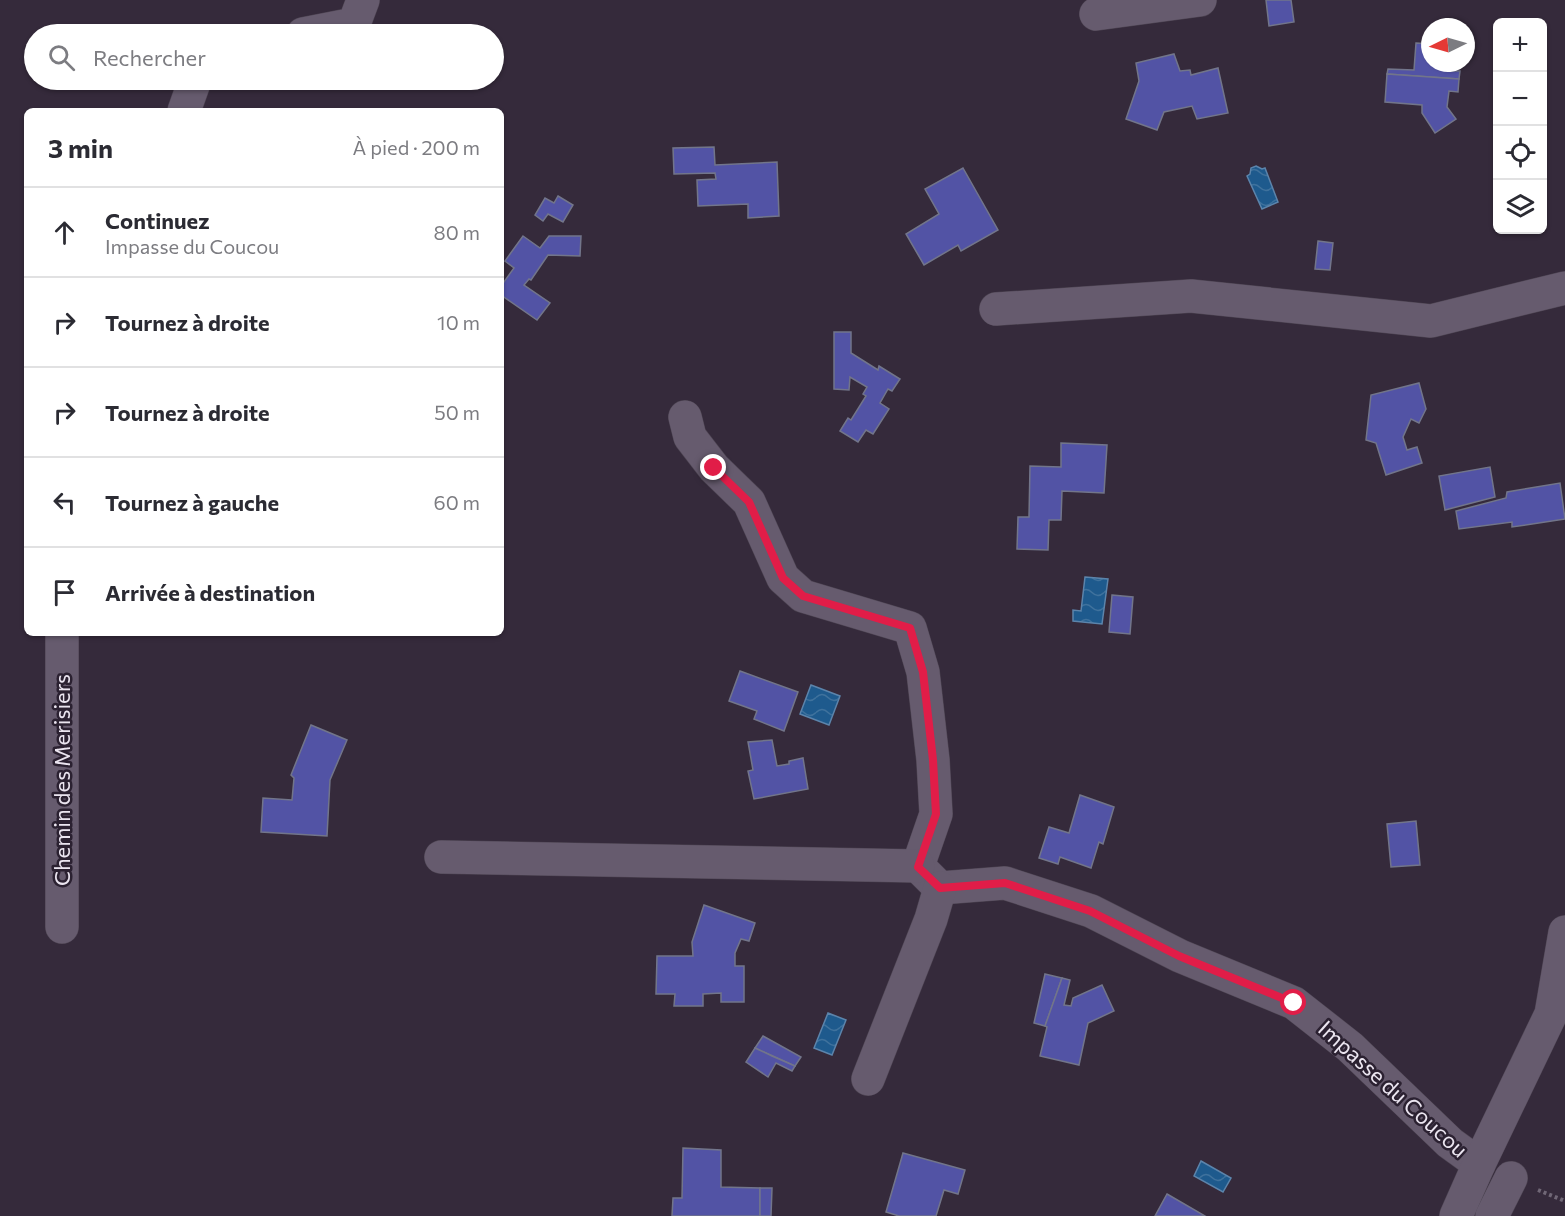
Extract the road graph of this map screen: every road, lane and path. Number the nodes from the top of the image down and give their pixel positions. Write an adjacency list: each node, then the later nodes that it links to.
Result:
1 (363, 0): 4 (street)
2 (1200, 0): 3 (street)
3 (1096, 14)
4 (354, 24)
5 (191, 90): 6 (street)
6 (185, 108)
7 (1565, 288): 8 (street)
8 (996, 309)
9 (685, 417): 12 (street)
10 (62, 636): 13 (street, Chemin des Merisiers)
11 (441, 857): 12 (street, Impasse du Coucou)
12 (929, 878): 16 (street); 17 (street, Impasse du Coucou)
13 (62, 927)
14 (1565, 932): 15 (street)
15 (1558, 1015): 17 (street)
16 (868, 1079)
17 (1479, 1164): 19 (street)
18 (1511, 1178): 20 (street)
19 (1456, 1216)
20 (1492, 1216)

